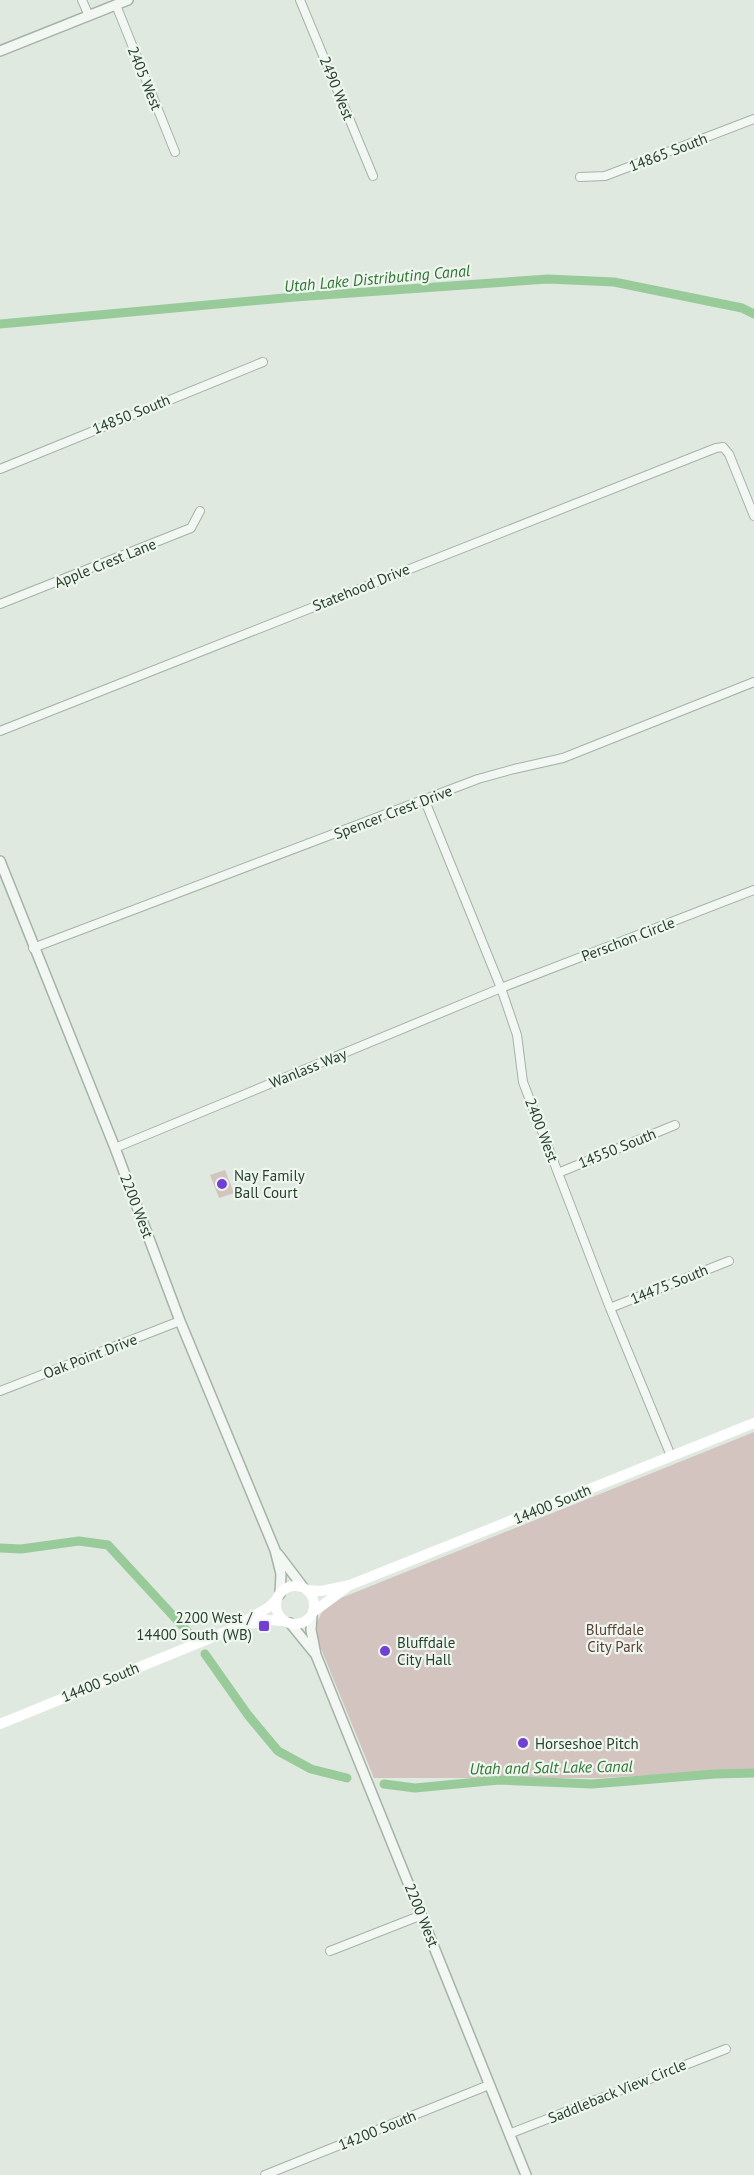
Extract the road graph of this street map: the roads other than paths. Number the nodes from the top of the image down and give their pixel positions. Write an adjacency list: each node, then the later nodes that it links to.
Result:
1 (82, 0): 5 (street)
2 (128, 0): 4 (street)
3 (300, 0): 9 (street, 2490 West)
4 (116, 5): 5 (street); 8 (street, 2405 West)
5 (88, 16): 6 (street)
6 (0, 51)
7 (754, 119): 10 (street, 14865 South)
8 (175, 152)
9 (373, 176)
10 (580, 177)
11 (263, 362): 12 (street, 14850 South)
12 (0, 469)
13 (200, 511): 15 (street, Apple Crest Lane)
14 (754, 516): 17 (street, Statehood Drive)
15 (0, 604)
16 (754, 682): 18 (street, Spencer Crest Drive)
17 (0, 731)
18 (425, 801): 21 (street, Spencer Crest Drive); 22 (street, 2400 West)
19 (0, 861): 21 (street, 2200 West)
20 (754, 890): 22 (street, Perschon Circle)
21 (33, 948): 24 (street, 2200 West)
22 (501, 988): 24 (street, Wanlass Way); 25 (street, 2400 West)
23 (675, 1125): 25 (street, 14550 South)
24 (115, 1148): 28 (street, 2200 West)
25 (558, 1173): 27 (street, 2400 West)
26 (729, 1261): 27 (street, 14475 South)
27 (610, 1308): 31 (street, 2400 West)
28 (180, 1321): 29 (street, Oak Point Drive); 32 (street, 2200 West)
29 (0, 1391)
30 (754, 1423): 31 (main road, 14400 South)
31 (671, 1456): 33 (main road, 14400 South)
32 (275, 1550): 34 (street, 2200 West); 35 (street, 2200 West)
33 (350, 1585): 34 (main road, 14400 South); 36 (main road, 14400 South)
34 (305, 1588): 35 (main road); 36 (main road)
35 (278, 1597): 37 (main road); 38 (main road, 14400 South)
36 (313, 1613): 37 (main road); 39 (street, 2200 West)
37 (288, 1622): 38 (main road, 14400 South); 39 (street, 2200 West)
38 (235, 1628): 40 (main road, 14400 South)
39 (316, 1655): 41 (street, 2200 West)
40 (0, 1724)
41 (422, 1915): 42 (street); 44 (street, 2200 West)
42 (330, 1951)
43 (726, 2049): 45 (street, Saddleback View Circle)
44 (489, 2085): 45 (street, 2200 West); 46 (street, 14200 South)
45 (509, 2134): 47 (street, 2200 West)
46 (265, 2175)
47 (526, 2175)

